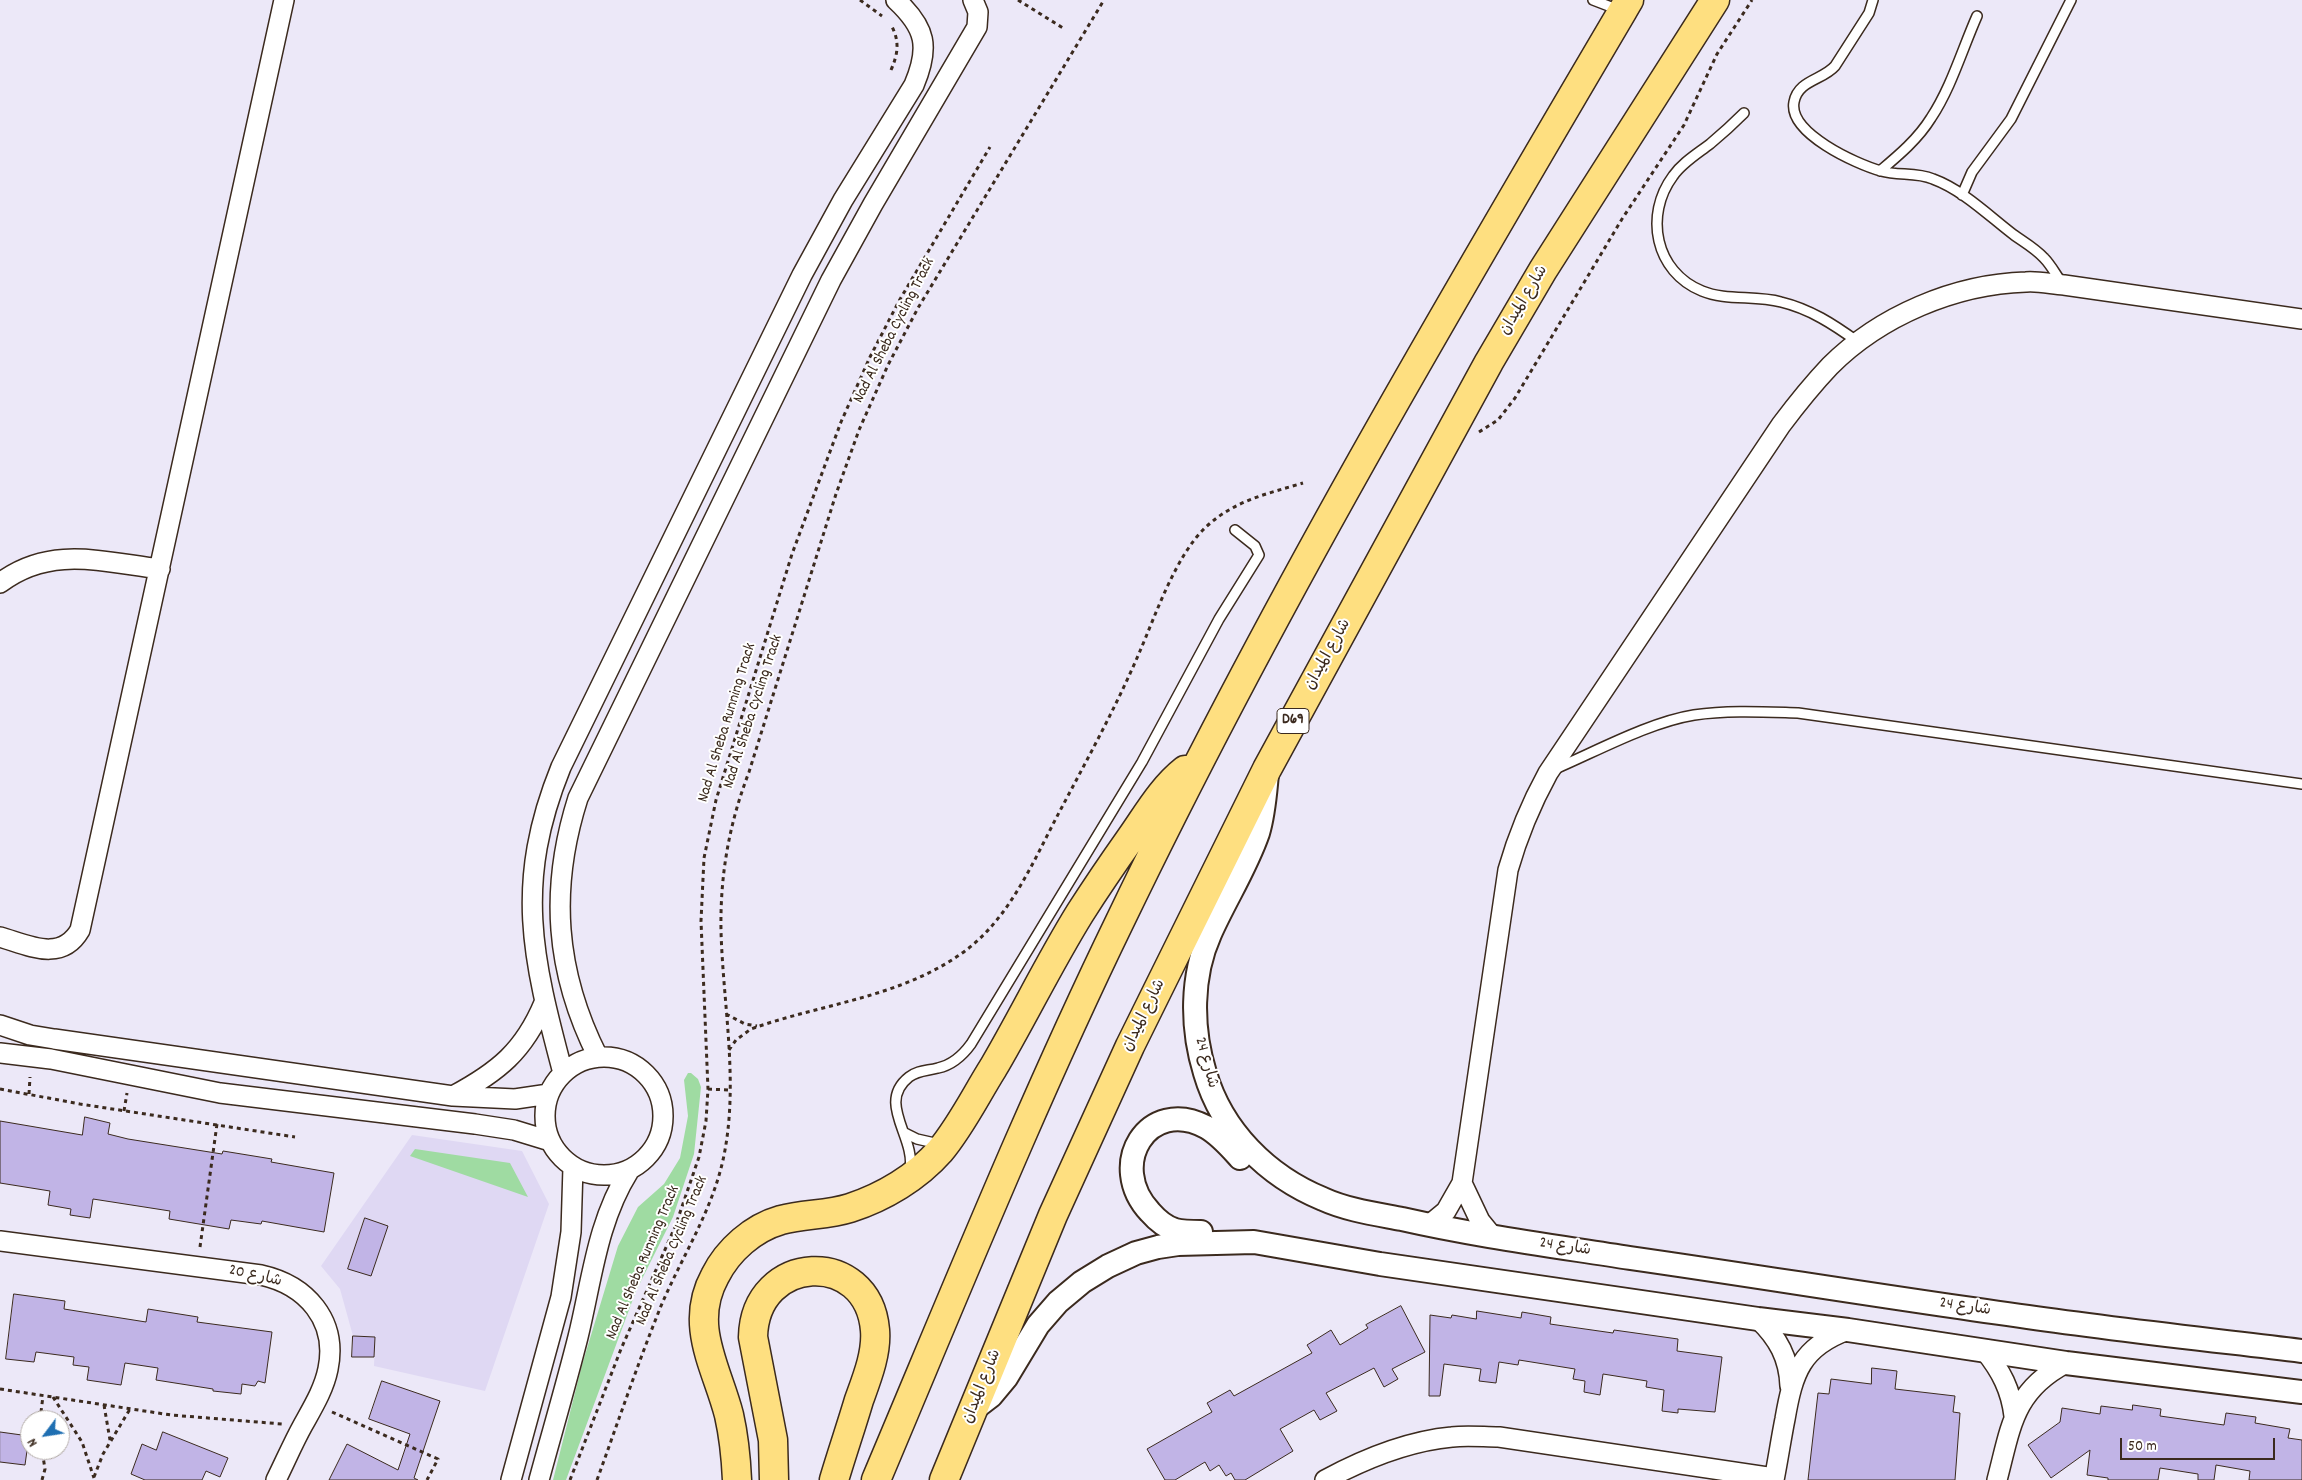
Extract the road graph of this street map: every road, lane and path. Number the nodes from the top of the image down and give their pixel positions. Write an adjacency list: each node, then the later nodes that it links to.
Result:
1 (284, 0): 26 (street)
2 (860, 0): 15 (path)
3 (896, 0): 34 (street)
4 (973, 0): 40 (street)
5 (1018, 0): 14 (path)
6 (1104, 0): 35 (path, Nad Al Sheba Cycling Track)
7 (1593, 0): 12 (lane)
8 (1715, 0): 29 (main road, شارع الميدان / D69)
9 (1752, 0): 23 (path)
10 (1873, 0): 18 (lane)
11 (2071, 0): 19 (lane)
12 (1625, 6): 28 (main road)
13 (1977, 16): 18 (lane)
14 (1063, 28)
15 (891, 70)
16 (1744, 113): 22 (lane)
17 (990, 147): 45 (path, Nad Al Sheba Running Track)
18 (1880, 171): 19 (lane)
19 (1962, 195): 20 (lane)
20 (2064, 285): 21 (street); 22 (street)
21 (2302, 319)
22 (1858, 342): 30 (street)
23 (1474, 435)
24 (1303, 483): 37 (path)
25 (1235, 530): 52 (lane)
26 (160, 569): 27 (street); 33 (street)
27 (0, 583)
28 (1199, 761): 55 (main road); 97 (main road)
29 (1267, 768): 57 (street, شارع 24); 80 (main road, شارع الميدان / D69)
30 (1548, 772): 31 (lane); 60 (street)
31 (2302, 784)
32 (0, 937): 33 (street)
33 (9, 946)
34 (544, 1003): 42 (street); 50 (street)
35 (726, 1013): 37 (path); 38 (path, Nad Al Sheba Cycling Track)
36 (0, 1025): 41 (street)
37 (760, 1026): 38 (path)
38 (728, 1050): 46 (path, Nad Al Sheba Cycling Track)
39 (0, 1053): 47 (street)
40 (598, 1057): 42 (street); 58 (street)
41 (224, 1063): 47 (street); 50 (street)
42 (563, 1073): 49 (street)
43 (30, 1076): 48 (path)
44 (0, 1089): 48 (path)
45 (708, 1089): 46 (path); 92 (path, Nad Al Sheba Running Track)
46 (729, 1090): 93 (path, Nad Al Sheba Cycling Track)
47 (220, 1092): 54 (street)
48 (29, 1094): 51 (path)
49 (549, 1094): 50 (street); 54 (street)
50 (453, 1096)
51 (217, 1124): 53 (path); 65 (path)
52 (905, 1133): 55 (lane); 59 (lane)
53 (295, 1137)
54 (550, 1141): 56 (street)
55 (944, 1145): 59 (main road)
56 (573, 1167): 58 (street); 90 (street)
57 (1272, 1170): 61 (street, شارع 24); 64 (street)
58 (628, 1171): 91 (street)
59 (908, 1179): 94 (main road)
60 (1462, 1184): 61 (street); 62 (street)
61 (1429, 1225): 62 (street, شارع 24)
62 (1493, 1237): 69 (street, شارع 24)
63 (0, 1241): 65 (street, شارع 20)
64 (1254, 1242): 66 (street); 80 (street)
65 (198, 1266): 76 (street, شارع 20)
66 (1758, 1319): 67 (street); 71 (street)
67 (1848, 1330): 68 (street); 71 (street)
68 (1985, 1351): 70 (street); 81 (street)
69 (2302, 1351)
70 (2066, 1363): 73 (street); 81 (street)
71 (1790, 1387): 86 (street)
72 (0, 1389): 74 (path)
73 (2302, 1392)
74 (43, 1396): 75 (path); 79 (path)
75 (53, 1397): 77 (path); 85 (path)
76 (315, 1404): 82 (street, شارع 20); 89 (path)
77 (104, 1405): 78 (path); 83 (path)
78 (130, 1409): 82 (path); 83 (path)
79 (41, 1410)
80 (974, 1410): 98 (main road, شارع الميدان / D69)
81 (2014, 1416): 100 (street)
82 (302, 1426): 88 (street, شارع 20)
83 (110, 1440): 85 (path)
84 (44, 1460): 87 (path)
85 (94, 1479)
86 (1774, 1479): 99 (street)
87 (42, 1480)
88 (276, 1480)
89 (427, 1480)
90 (511, 1480)
91 (539, 1480)
92 (570, 1480)
93 (597, 1480)
94 (737, 1480)
95 (774, 1480): 96 (main road)
96 (834, 1480)
97 (876, 1480)
98 (944, 1480)
99 (1325, 1480)
100 (1997, 1480)

